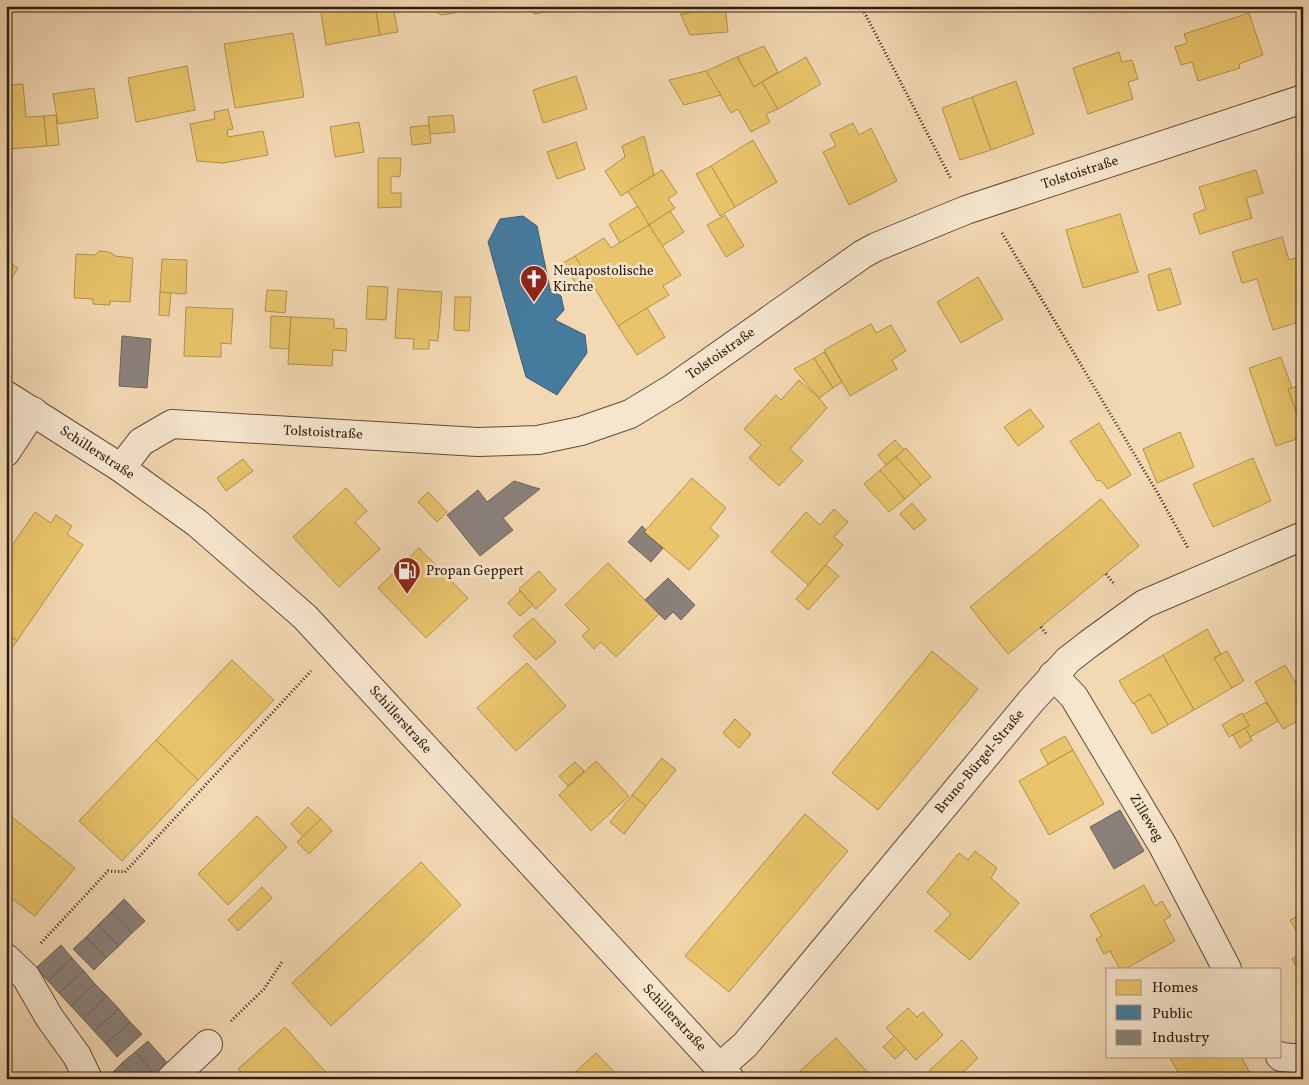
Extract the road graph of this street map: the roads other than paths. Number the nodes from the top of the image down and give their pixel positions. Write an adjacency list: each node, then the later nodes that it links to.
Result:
1 (1303, 99): 5 (street, Tolstoistraße)
2 (6, 395): 3 (street, Schillerstraße)
3 (32, 411): 4 (street); 5 (street, Schillerstraße)
4 (6, 452)
5 (121, 468): 14 (street, Schillerstraße)
6 (1303, 536): 7 (street, Bruno-Bürgel-Straße)
7 (1054, 675): 9 (street, Zilleweg); 14 (street, Bruno-Bürgel-Straße)
8 (12, 963): 15 (street)
9 (1226, 968)
10 (208, 1044): 13 (street)
11 (1282, 1057): 12 (street)
12 (1303, 1059)
13 (183, 1075)
14 (725, 1075)
15 (88, 1079)

